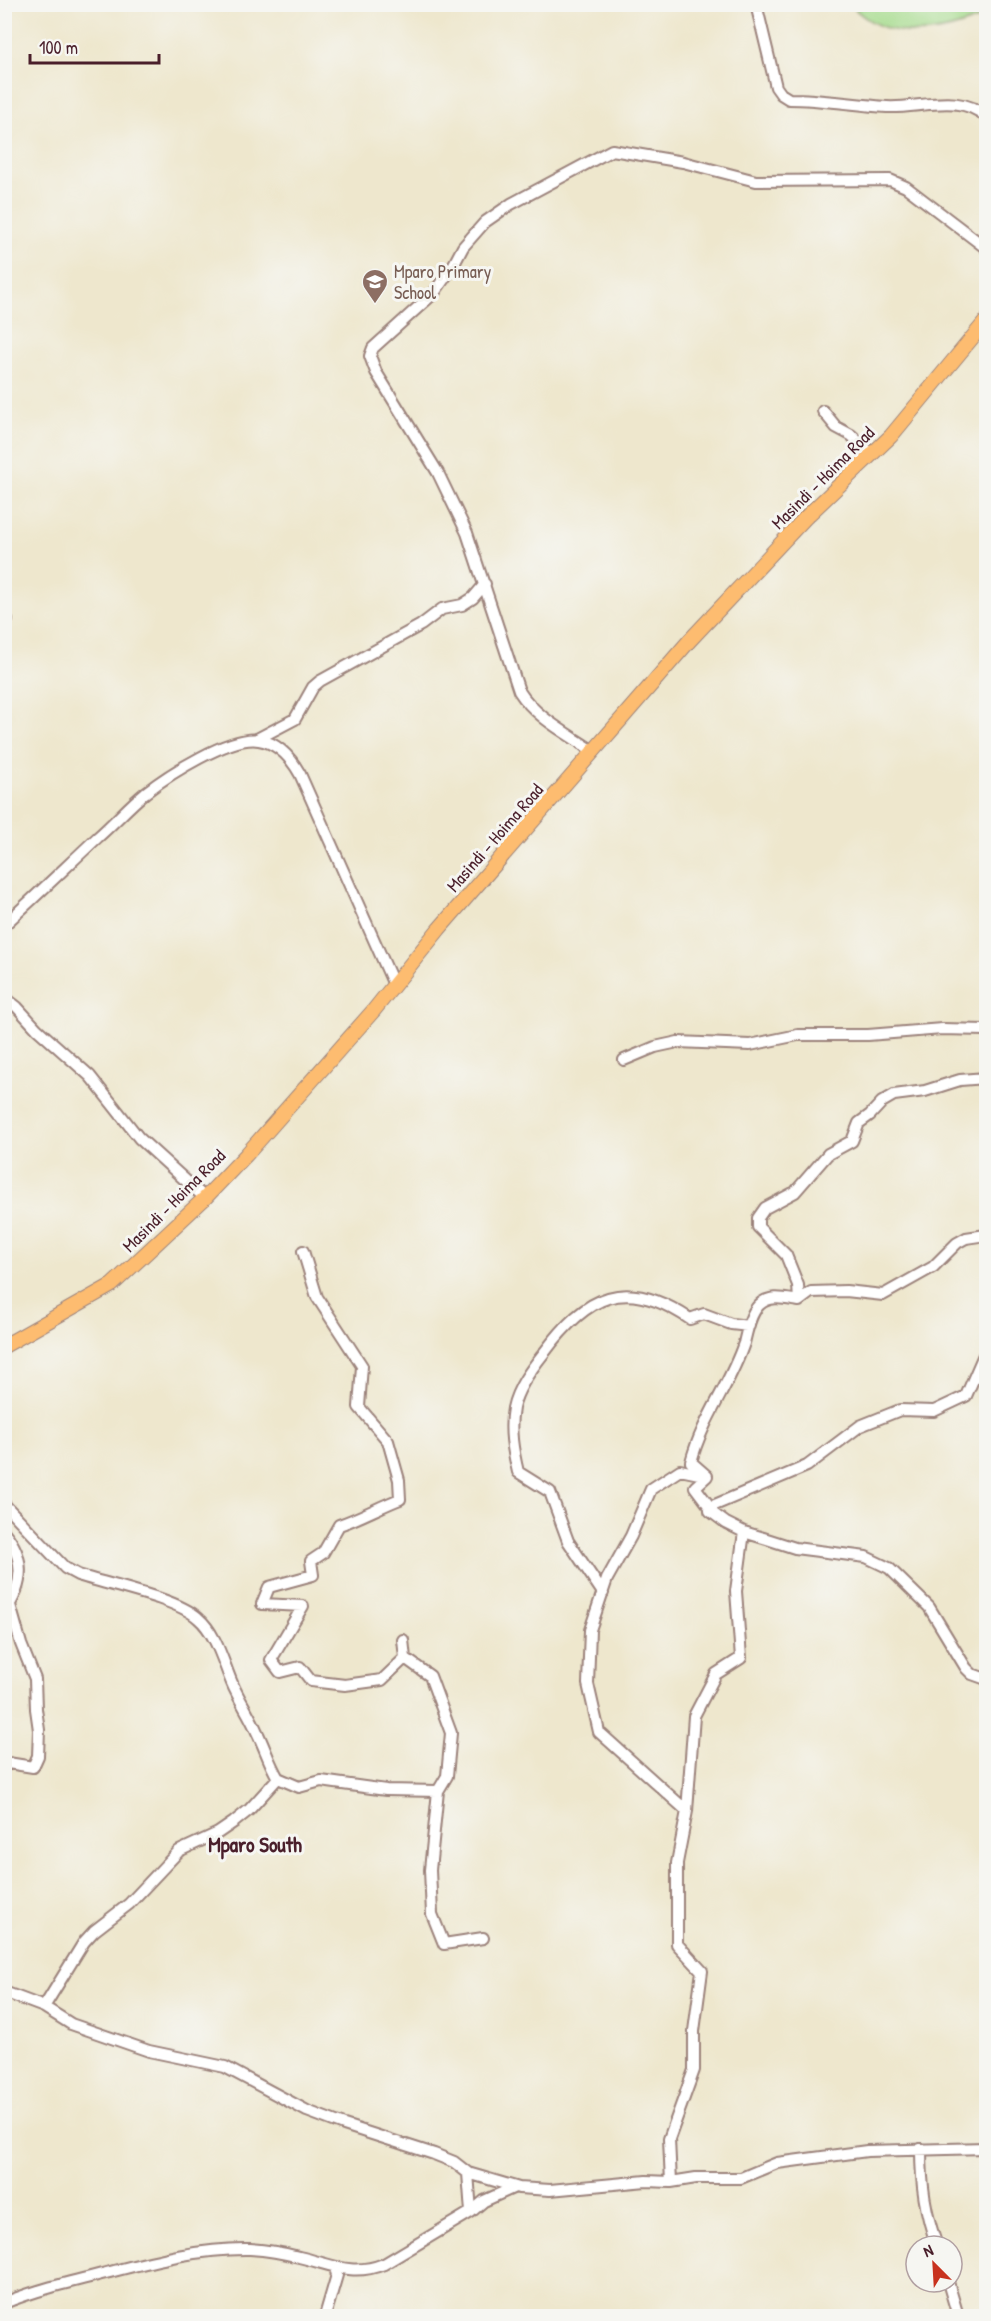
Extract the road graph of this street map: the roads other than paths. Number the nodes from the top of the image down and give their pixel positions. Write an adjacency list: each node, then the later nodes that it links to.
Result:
1 (756, 4): 2 (street)
2 (987, 117)
3 (987, 248): 7 (street)
4 (987, 321): 6 (main road, Masindi - Hoima Road)
5 (823, 411): 6 (street)
6 (872, 454): 9 (main road, Masindi - Hoima Road)
7 (484, 584): 8 (street); 9 (street)
8 (257, 739): 10 (street); 11 (street)
9 (593, 751): 11 (main road, Masindi - Hoima Road)
10 (4, 925)
11 (394, 985): 16 (main road, Masindi - Hoima Road)
12 (4, 997): 16 (street)
13 (987, 1030): 14 (street)
14 (624, 1060)
15 (987, 1078): 19 (street)
16 (205, 1198): 21 (main road, Masindi - Hoima Road)
17 (987, 1235): 19 (street)
18 (303, 1251): 31 (street)
19 (800, 1301): 20 (street)
20 (749, 1326): 23 (street); 28 (street)
21 (4, 1346)
22 (987, 1357): 25 (street)
23 (707, 1476): 25 (street); 28 (street)
24 (4, 1504): 34 (street)
25 (710, 1507): 27 (street)
26 (4, 1532): 29 (street)
27 (744, 1532): 32 (street); 36 (street)
28 (603, 1593): 36 (street)
29 (7, 1609): 33 (street)
30 (403, 1640): 31 (street)
31 (405, 1658): 35 (street)
32 (987, 1679)
33 (4, 1767)
34 (278, 1778): 35 (street); 39 (street)
35 (438, 1791): 37 (street)
36 (687, 1811): 43 (street)
37 (483, 1938)
38 (4, 1992): 39 (street)
39 (44, 2007): 42 (street)
40 (987, 2148): 41 (street)
41 (921, 2149): 43 (street); 46 (street)
42 (468, 2173): 44 (street); 45 (street)
43 (671, 2182): 44 (street)
44 (515, 2187): 45 (street)
45 (471, 2212): 47 (street)
46 (933, 2234)
47 (335, 2268): 49 (street); 50 (street)
48 (952, 2294): 51 (street)
49 (4, 2302)
50 (325, 2316)
51 (958, 2316)

